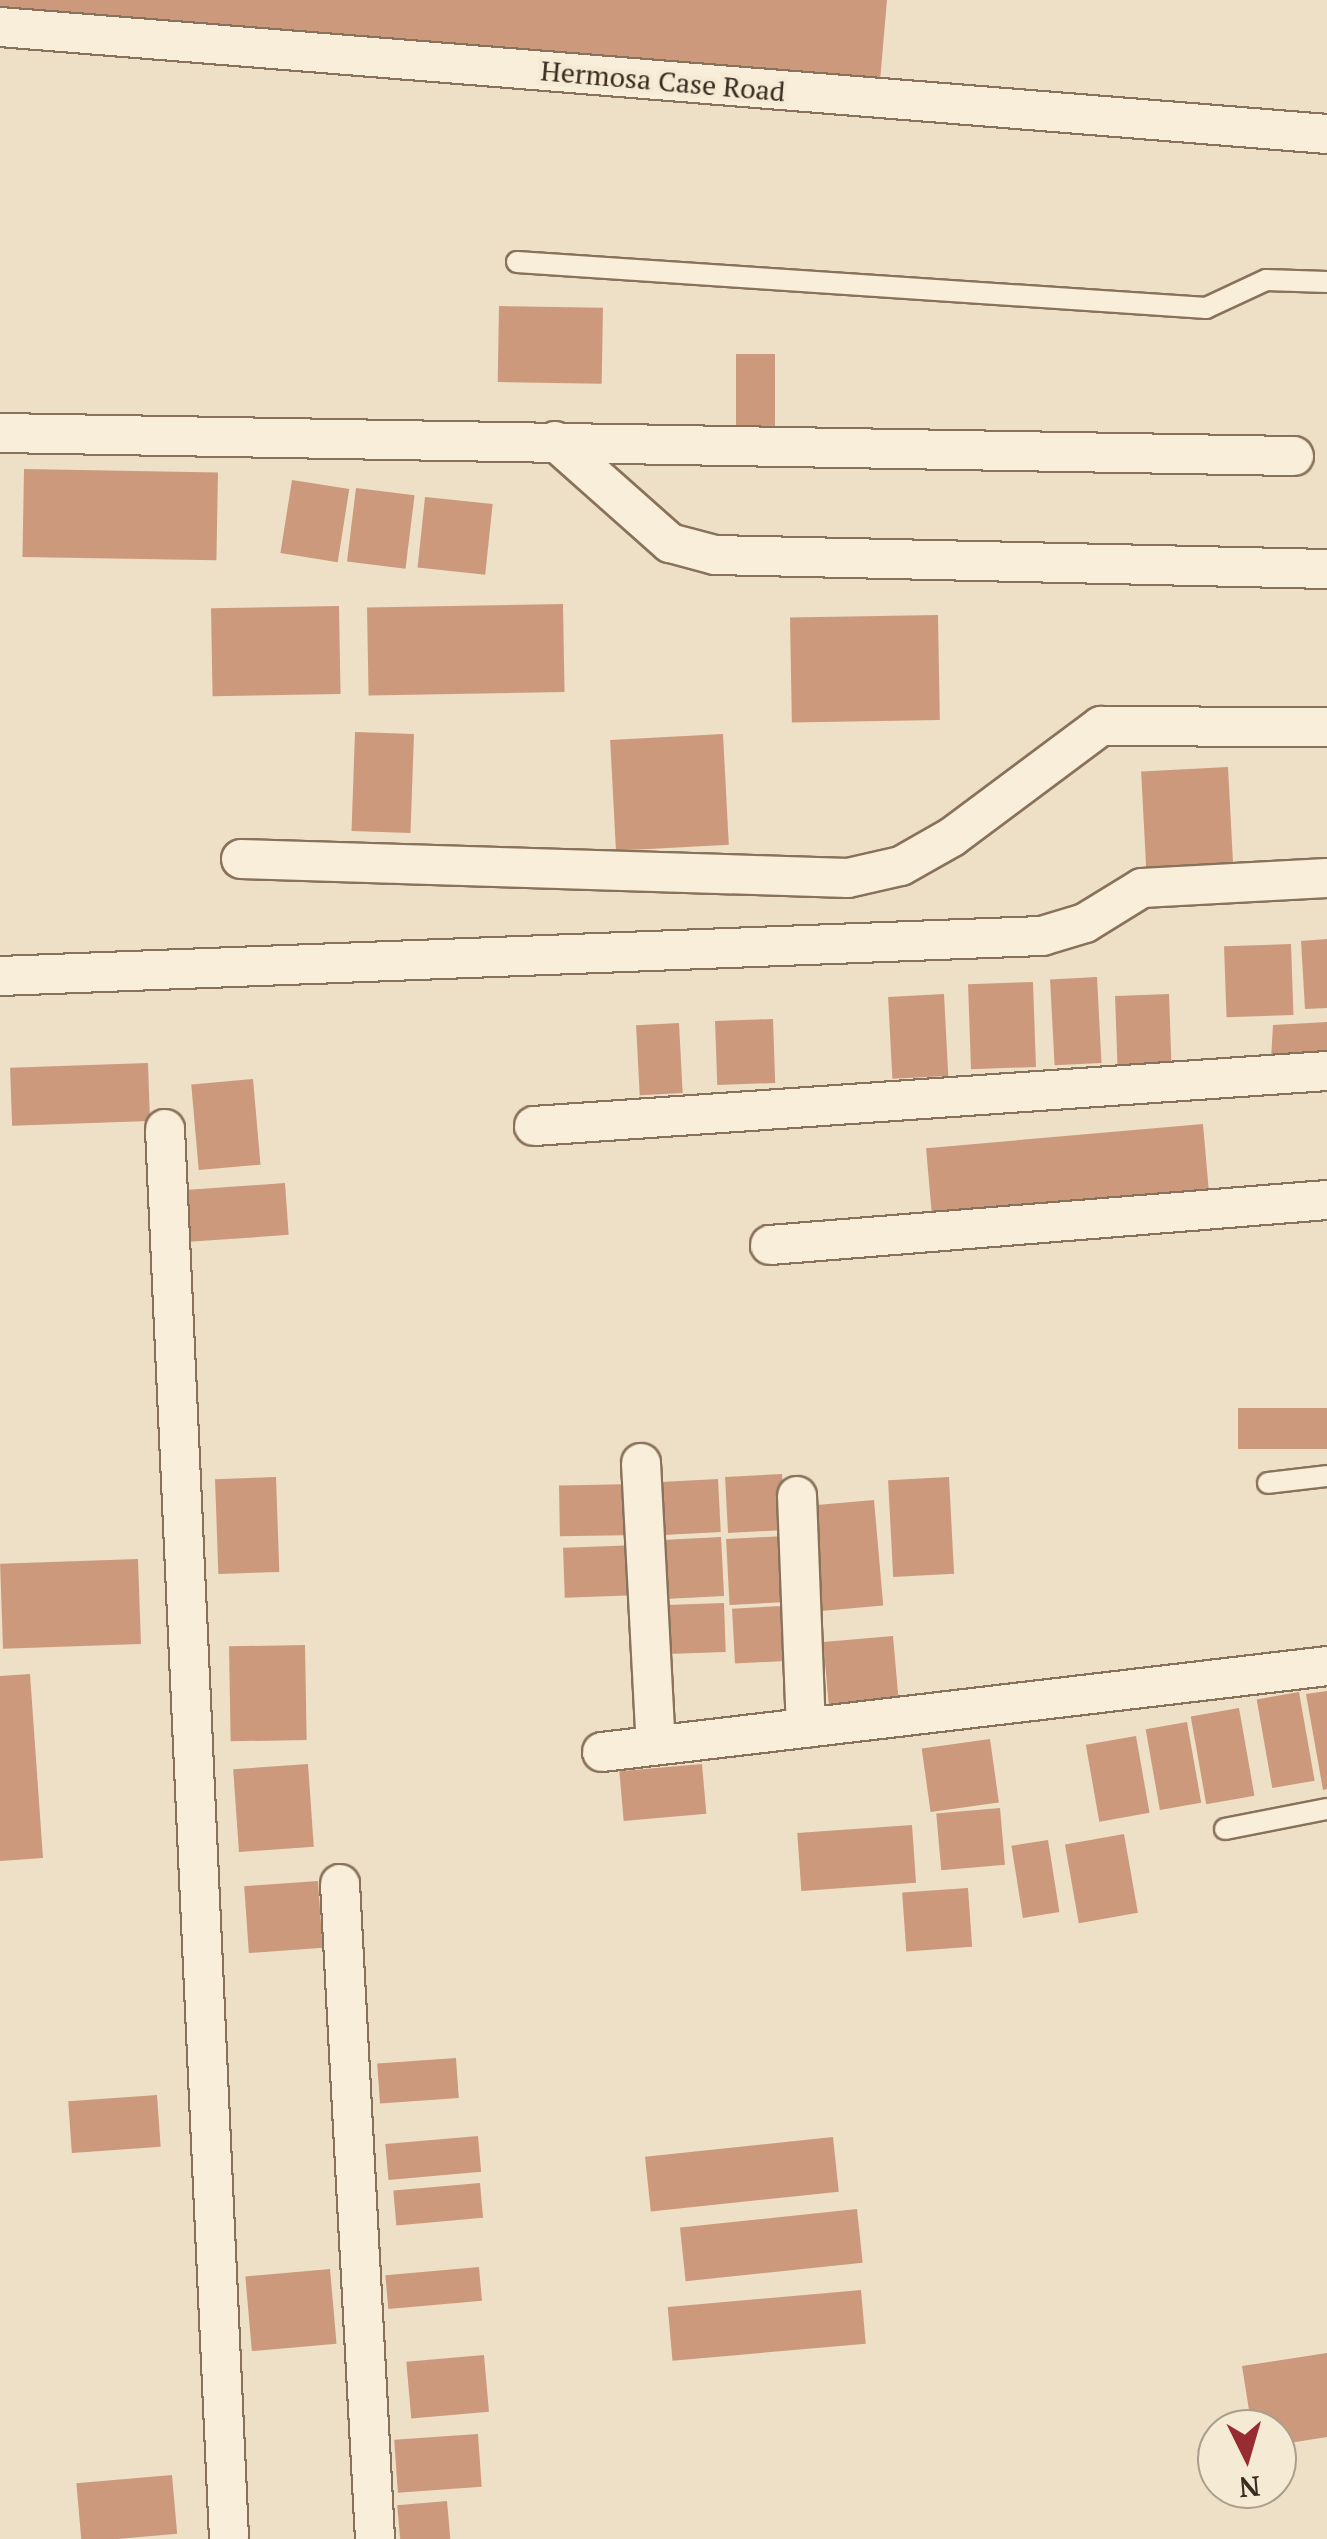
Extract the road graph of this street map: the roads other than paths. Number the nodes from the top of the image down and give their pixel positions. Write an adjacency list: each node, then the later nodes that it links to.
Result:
1 (0, 28): 2 (street, Hermosa Case Road)
2 (1327, 134)
3 (517, 262): 4 (lane)
4 (1327, 282)
5 (0, 433): 6 (street)
6 (556, 441): 7 (street); 8 (street)
7 (1294, 456)
8 (1327, 569)
9 (1327, 728): 10 (street)
10 (241, 860)
11 (1327, 878): 12 (street)
12 (0, 976)
13 (1327, 1072): 14 (street)
14 (534, 1126)
15 (166, 1130): 29 (street)
16 (1327, 1200): 17 (street)
17 (770, 1245)
18 (642, 1463): 24 (street)
19 (1327, 1476): 20 (lane)
20 (1268, 1483)
21 (797, 1496): 23 (street)
22 (1327, 1666): 23 (street)
23 (806, 1728): 24 (street)
24 (656, 1746): 25 (street)
25 (602, 1752)
26 (1327, 1809): 27 (lane)
27 (1225, 1830)
28 (340, 1884): 30 (street)
29 (229, 2539)
30 (375, 2539)

